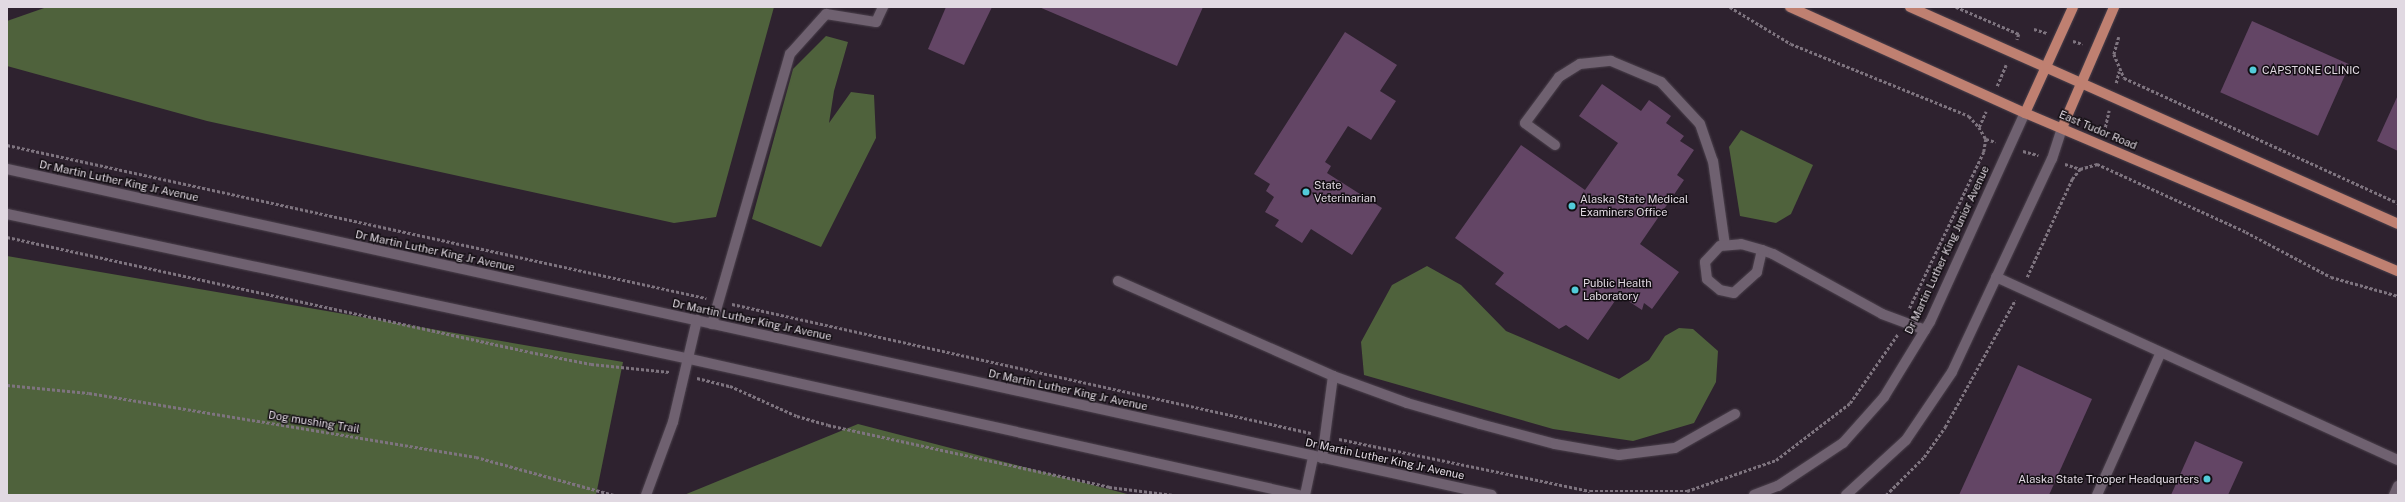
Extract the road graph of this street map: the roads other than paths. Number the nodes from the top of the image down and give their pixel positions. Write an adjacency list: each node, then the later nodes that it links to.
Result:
1 (883, 7): 20 (street)
2 (1790, 7): 8 (main road, East Tudor Road)
3 (1910, 7): 6 (main road)
4 (2073, 7): 6 (main road)
5 (2114, 7): 7 (main road)
6 (2046, 66): 7 (main road); 8 (main road)
7 (2082, 82): 9 (main road); 13 (main road)
8 (2025, 113): 9 (main road, East Tudor Road); 21 (street, Dr Martin Luther King Junior Avenue)
9 (2062, 128): 16 (main road, East Tudor Road); 17 (street)
10 (1555, 145): 14 (street)
11 (7, 169): 19 (street, Dr Martin Luther King Jr Avenue)
12 (7, 214): 23 (street)
13 (2398, 224)
14 (1725, 245): 15 (street); 15 (street)
15 (1762, 250): 21 (street)
16 (2398, 272)
17 (1996, 277): 22 (street); 34 (street)
18 (1118, 281): 24 (street)
19 (697, 320): 20 (street, Dr Martin Luther King Jr Avenue); 23 (street)
20 (712, 324): 26 (street, Dr Martin Luther King Jr Avenue)
21 (1924, 330): 33 (street, Dr Martin Luther King Junior Avenue)
22 (2160, 354): 27 (street); 35 (street)
23 (690, 359): 29 (street); 30 (street)
24 (1333, 376): 25 (street); 26 (street)
25 (1735, 414)
26 (1318, 457): 31 (street); 32 (street, Dr Martin Luther King Jr Avenue)
27 (2398, 460)
28 (2398, 486): 36 (street)
29 (646, 495)
30 (1299, 495)
31 (1305, 495)
32 (1492, 495)
33 (1754, 495)
34 (1846, 495)
35 (2097, 495)
36 (2394, 495)

